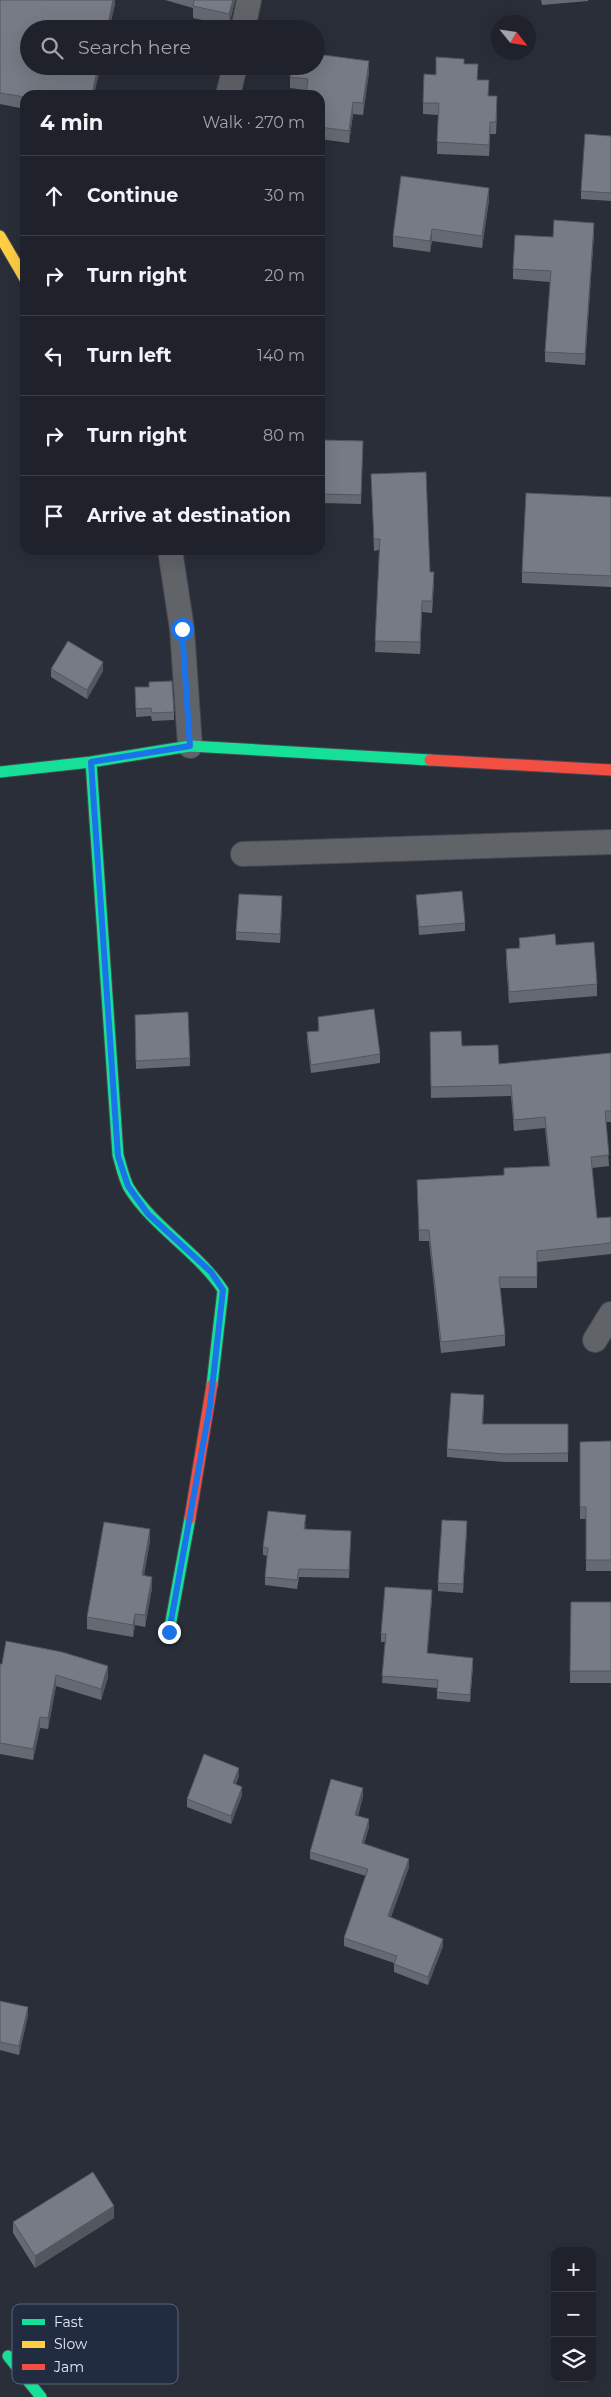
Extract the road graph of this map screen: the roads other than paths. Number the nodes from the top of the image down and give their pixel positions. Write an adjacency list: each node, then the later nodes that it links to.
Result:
1 (249, 0): 2 (street)
2 (245, 20)
3 (232, 75): 4 (street)
4 (229, 90)
5 (0, 236): 6 (street)
6 (20, 270)
7 (171, 555): 8 (street)
8 (190, 746): 9 (street); 10 (street)
9 (91, 762): 11 (street); 16 (street)
10 (611, 770)
11 (0, 772)
12 (611, 842): 13 (street)
13 (243, 854)
14 (611, 1314): 15 (street)
15 (595, 1340)
16 (169, 1632)
17 (8, 2356): 18 (street)
18 (12, 2361)
19 (30, 2384): 20 (street)
20 (40, 2397)

